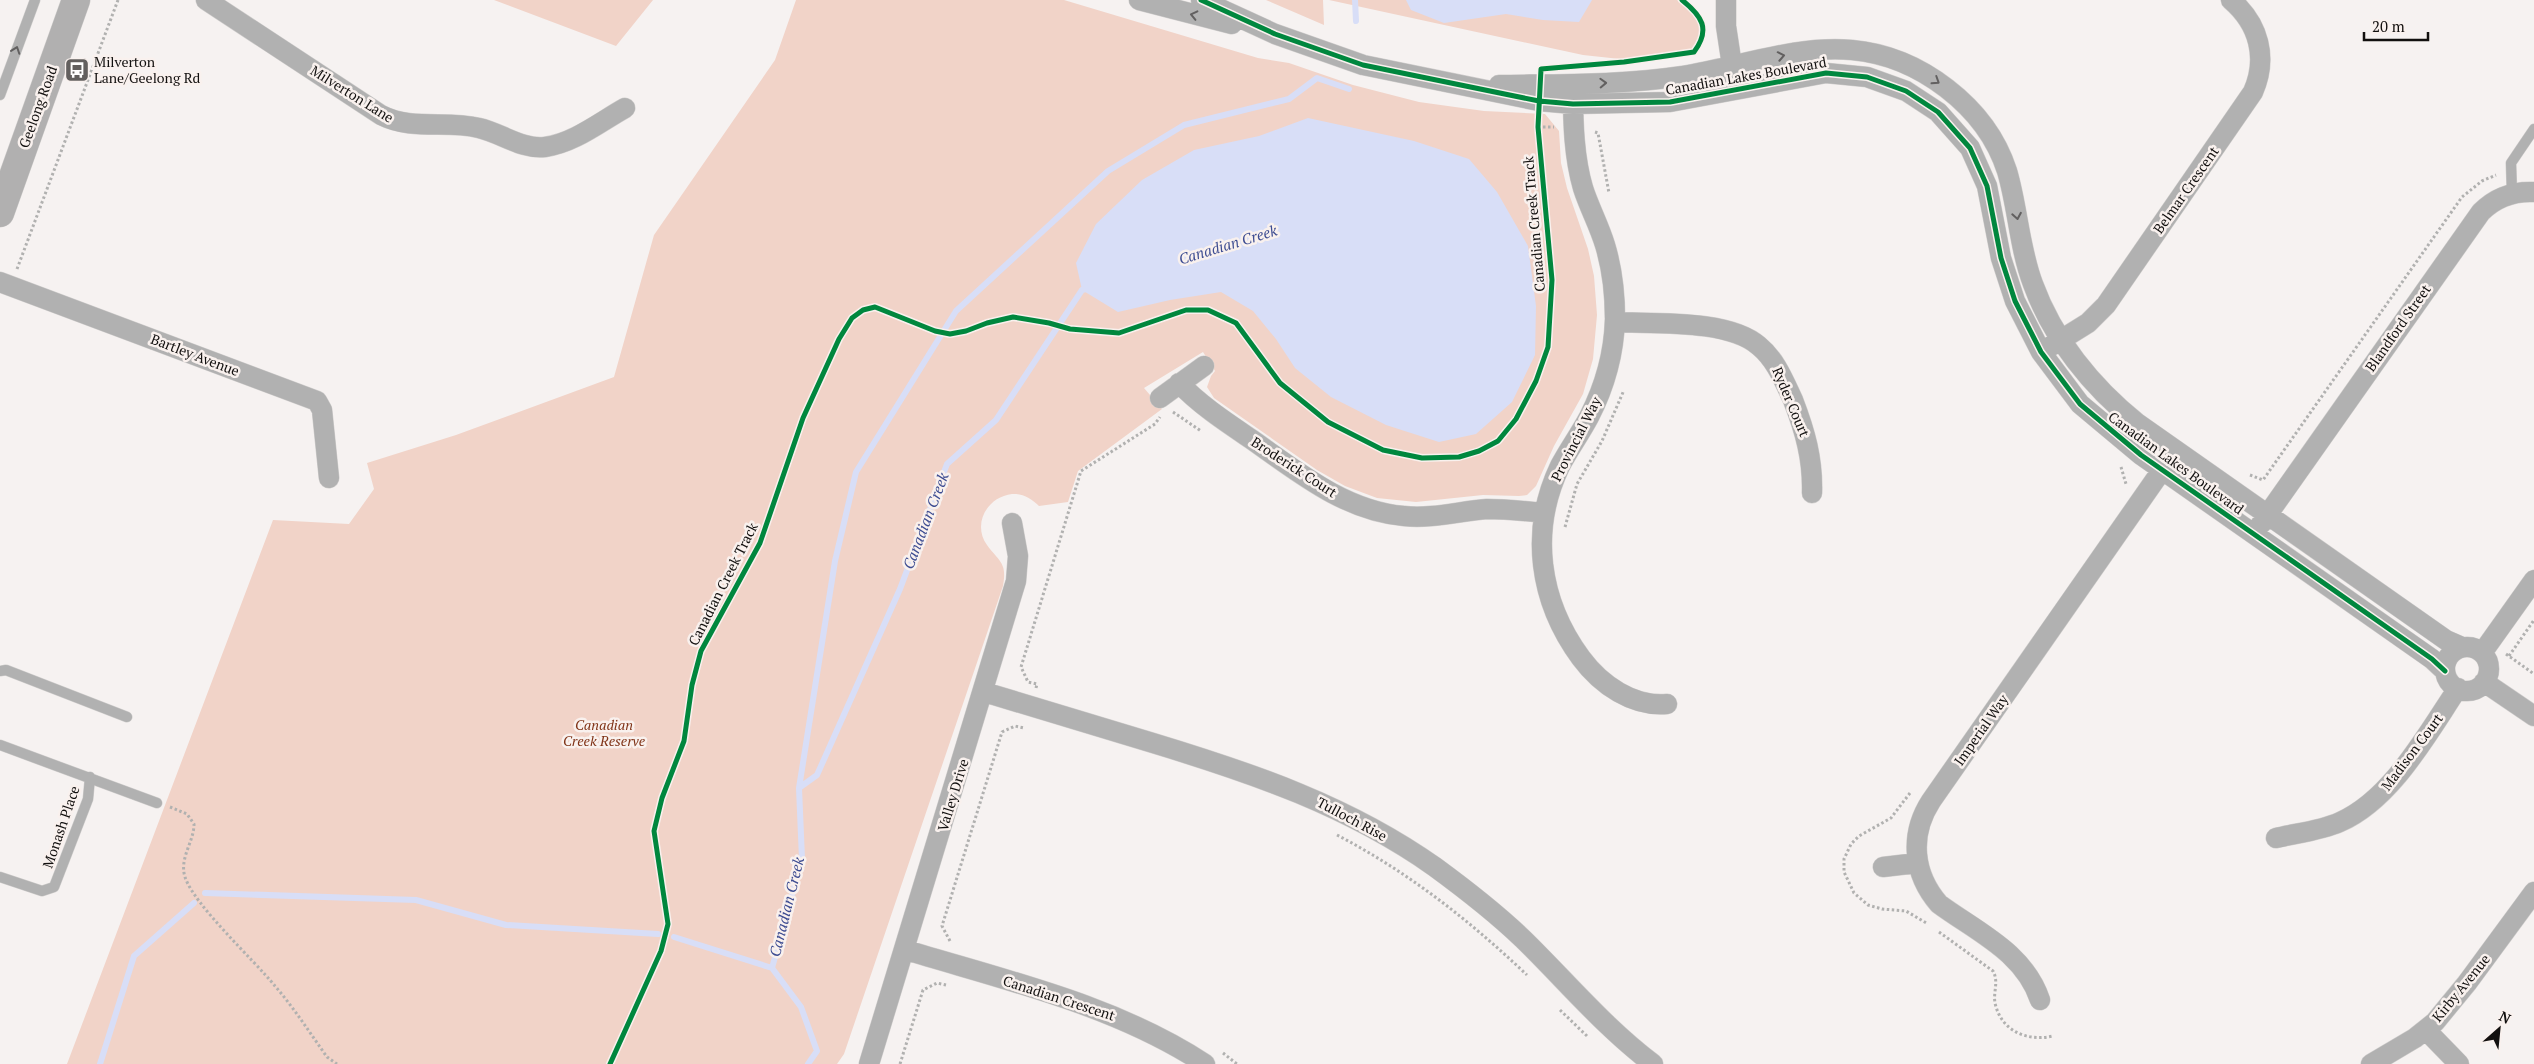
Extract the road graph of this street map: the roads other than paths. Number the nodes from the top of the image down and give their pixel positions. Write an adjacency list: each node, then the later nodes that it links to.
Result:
1 (35, 0): 10 (lane, one-way to 1)
2 (76, 0): 20 (main road, Geelong Road)
3 (206, 0): 16 (street, Milverton Lane)
4 (1139, 0): 8 (street, Canadian Lakes Boulevard, one-way to 4)
5 (1201, 0): 8 (street, Canadian Lakes Boulevard)
6 (1726, 0): 9 (street)
7 (2231, 0): 23 (street, Belmar Crescent)
8 (1275, 34): 12 (street, Canadian Lakes Boulevard)
9 (1732, 66): 11 (street, Canadian Lakes Boulevard, one-way to 9); 13 (street); 23 (street, Canadian Lakes Boulevard, one-way to 23)
10 (4, 72): 14 (lane)
11 (1573, 84): 12 (street, Canadian Lakes Boulevard); 15 (street, Provincial Way)
12 (1467, 86): 15 (street, Canadian Lakes Boulevard)
13 (1736, 91): 15 (street, Canadian Lakes Boulevard); 24 (street, Canadian Lakes Boulevard)
14 (0, 96)
15 (1573, 104): 22 (street, Provincial Way)
16 (624, 108)
17 (2534, 128): 19 (lane)
18 (2534, 192): 19 (street, Blandford Street)
19 (2512, 194): 33 (street, Blandford Street)
20 (0, 213)
21 (6, 284): 30 (street, Bartley Avenue)
22 (1615, 322): 31 (street, Ryder Court); 32 (street, Provincial Way)
23 (2062, 341): 24 (street, Belmar Crescent); 28 (street, Canadian Lakes Boulevard)
24 (2041, 352): 29 (street, Canadian Lakes Boulevard)
25 (1204, 366): 26 (street)
26 (1179, 383): 27 (street); 32 (street, Broderick Court)
27 (1160, 407)
28 (2176, 450): 29 (street, Imperial Way); 33 (street, Canadian Lakes Boulevard)
29 (2162, 470): 35 (street, Canadian Lakes Boulevard); 51 (street, Imperial Way)
30 (329, 478)
31 (1812, 493)
32 (1544, 513): 44 (street, Provincial Way)
33 (2268, 514): 35 (street, Blandford Street); 37 (street, Canadian Lakes Boulevard)
34 (1012, 523): 43 (street, Valley Drive)
35 (2254, 534): 40 (street, Canadian Lakes Boulevard)
36 (2534, 580): 38 (street)
37 (2462, 647): 38 (street); 40 (street)
38 (2482, 653): 41 (street)
39 (0, 671): 46 (lane)
40 (2445, 671): 42 (street)
41 (2484, 682): 42 (street); 45 (street)
42 (2458, 688): 50 (street, Madison Court)
43 (984, 692): 55 (street, Valley Drive); 60 (street, Tulloch Rise)
44 (1667, 704)
45 (2534, 716)
46 (127, 717)
47 (0, 745): 48 (lane, Monash Place)
48 (90, 777): 49 (lane, Monash Place); 53 (lane, Monash Place)
49 (157, 803)
50 (2276, 838)
51 (1918, 863): 52 (street); 56 (street, Imperial Way)
52 (1883, 867)
53 (0, 877)
54 (2534, 892): 57 (street, Kirby Avenue)
55 (906, 950): 58 (street, Valley Drive); 59 (street, Canadian Crescent)
56 (2040, 1000)
57 (2426, 1030): 61 (street, Kirby Avenue); 62 (street)
58 (869, 1064)
59 (1205, 1064)
60 (1653, 1064)
61 (2371, 1064)
62 (2459, 1064)

